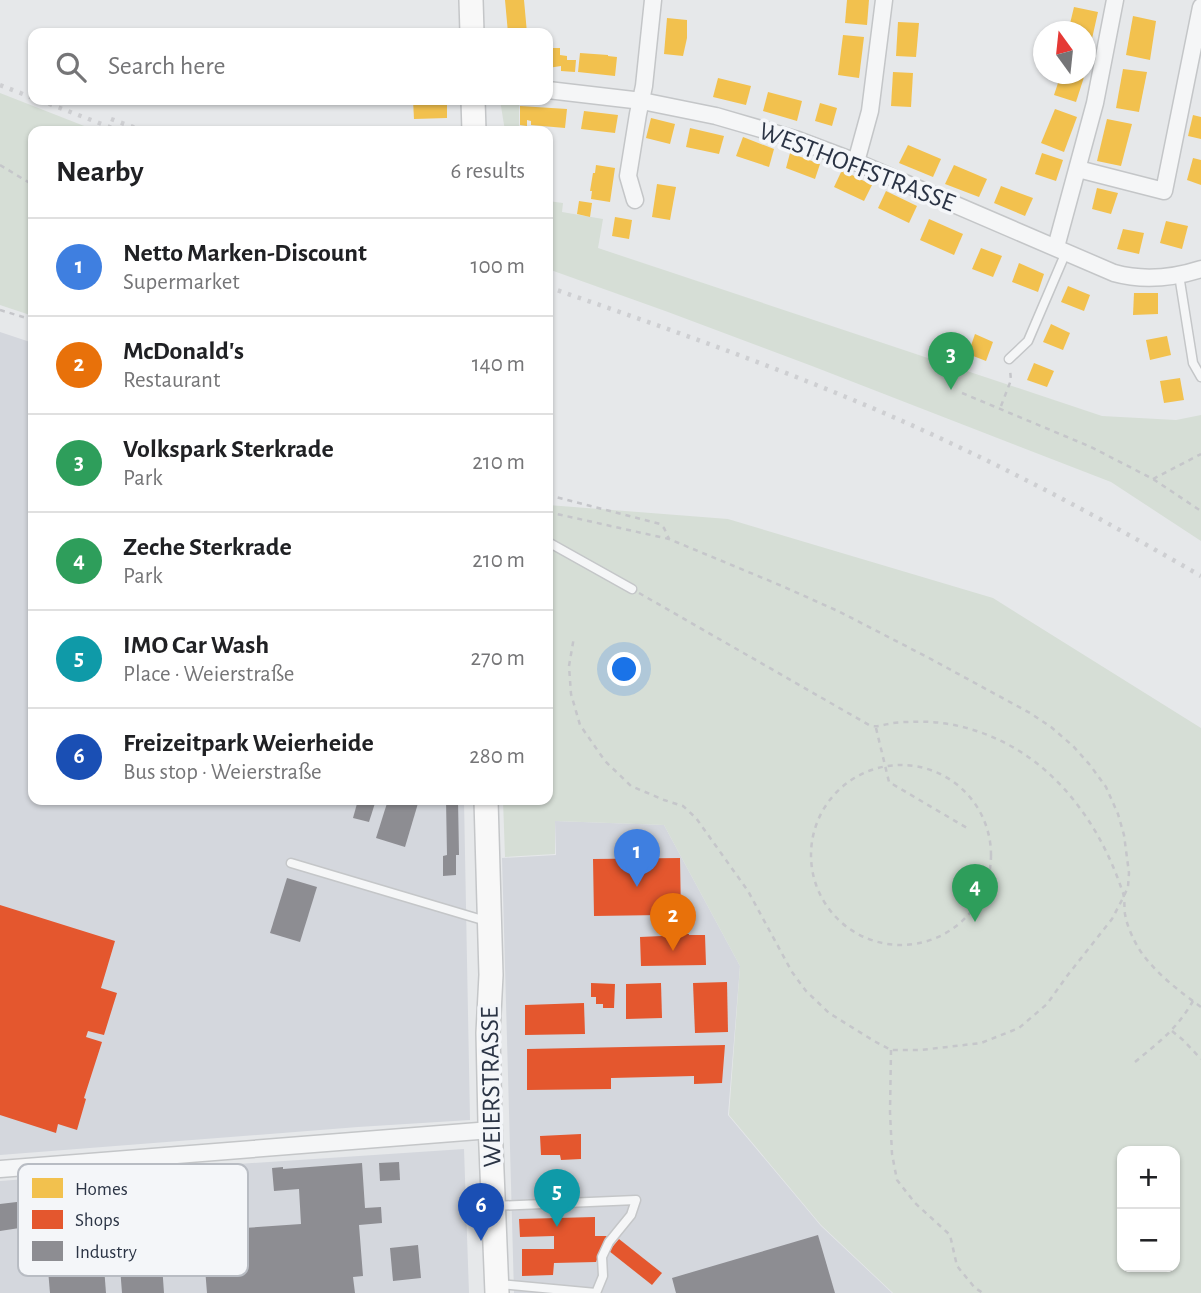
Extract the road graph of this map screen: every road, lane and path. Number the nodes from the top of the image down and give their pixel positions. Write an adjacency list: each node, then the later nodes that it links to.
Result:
1 (471, 0): 6 (main road)
2 (653, 0): 8 (street)
3 (884, 0): 11 (street)
4 (1115, 0): 13 (street)
5 (1201, 7): 13 (street)
6 (472, 28)
7 (553, 90): 8 (street, WESTHOFFSTRASSE)
8 (642, 101): 11 (street, WESTHOFFSTRASSE); 15 (street)
9 (473, 105): 10 (main road)
10 (474, 126)
11 (856, 162): 16 (street, WESTHOFFSTRASSE)
12 (0, 165): 14 (path)
13 (1077, 169): 16 (street)
14 (28, 182)
15 (635, 200)
16 (1061, 250): 18 (street, WESTHOFFSTRASSE); 21 (lane)
17 (1201, 269): 18 (street, WESTHOFFSTRASSE)
18 (1179, 275): 22 (lane)
19 (0, 310): 20 (path)
20 (28, 318)
21 (1009, 359): 24 (path)
22 (1201, 377)
23 (962, 393): 24 (path)
24 (1000, 408): 26 (path)
25 (1201, 454): 26 (path)
26 (1153, 479): 28 (path)
27 (553, 496): 30 (path)
28 (1201, 511)
29 (553, 513): 30 (path)
30 (669, 539): 39 (path)
31 (553, 545): 32 (lane)
32 (632, 589): 34 (path)
33 (574, 637): 44 (path)
34 (876, 728): 35 (path); 39 (path)
35 (885, 766): 35 (path); 37 (path)
36 (486, 805): 40 (main road, WEIERSTRASSE)
37 (967, 828)
38 (291, 863): 40 (lane)
39 (1124, 896): 41 (path); 44 (path)
40 (489, 922): 47 (main road, WEIERSTRASSE)
41 (1193, 1001): 42 (path); 43 (path)
42 (1201, 1007)
43 (1172, 1031): 45 (path); 46 (path)
44 (891, 1050): 53 (path)
45 (1201, 1059)
46 (1135, 1062)
47 (491, 1130): 48 (street); 51 (main road, WEIERSTRASSE)
48 (63, 1164)
49 (18, 1168): 50 (street)
50 (0, 1169)
51 (493, 1206): 52 (main road, WEIERSTRASSE); 52 (lane)
52 (497, 1289)
53 (983, 1293)

